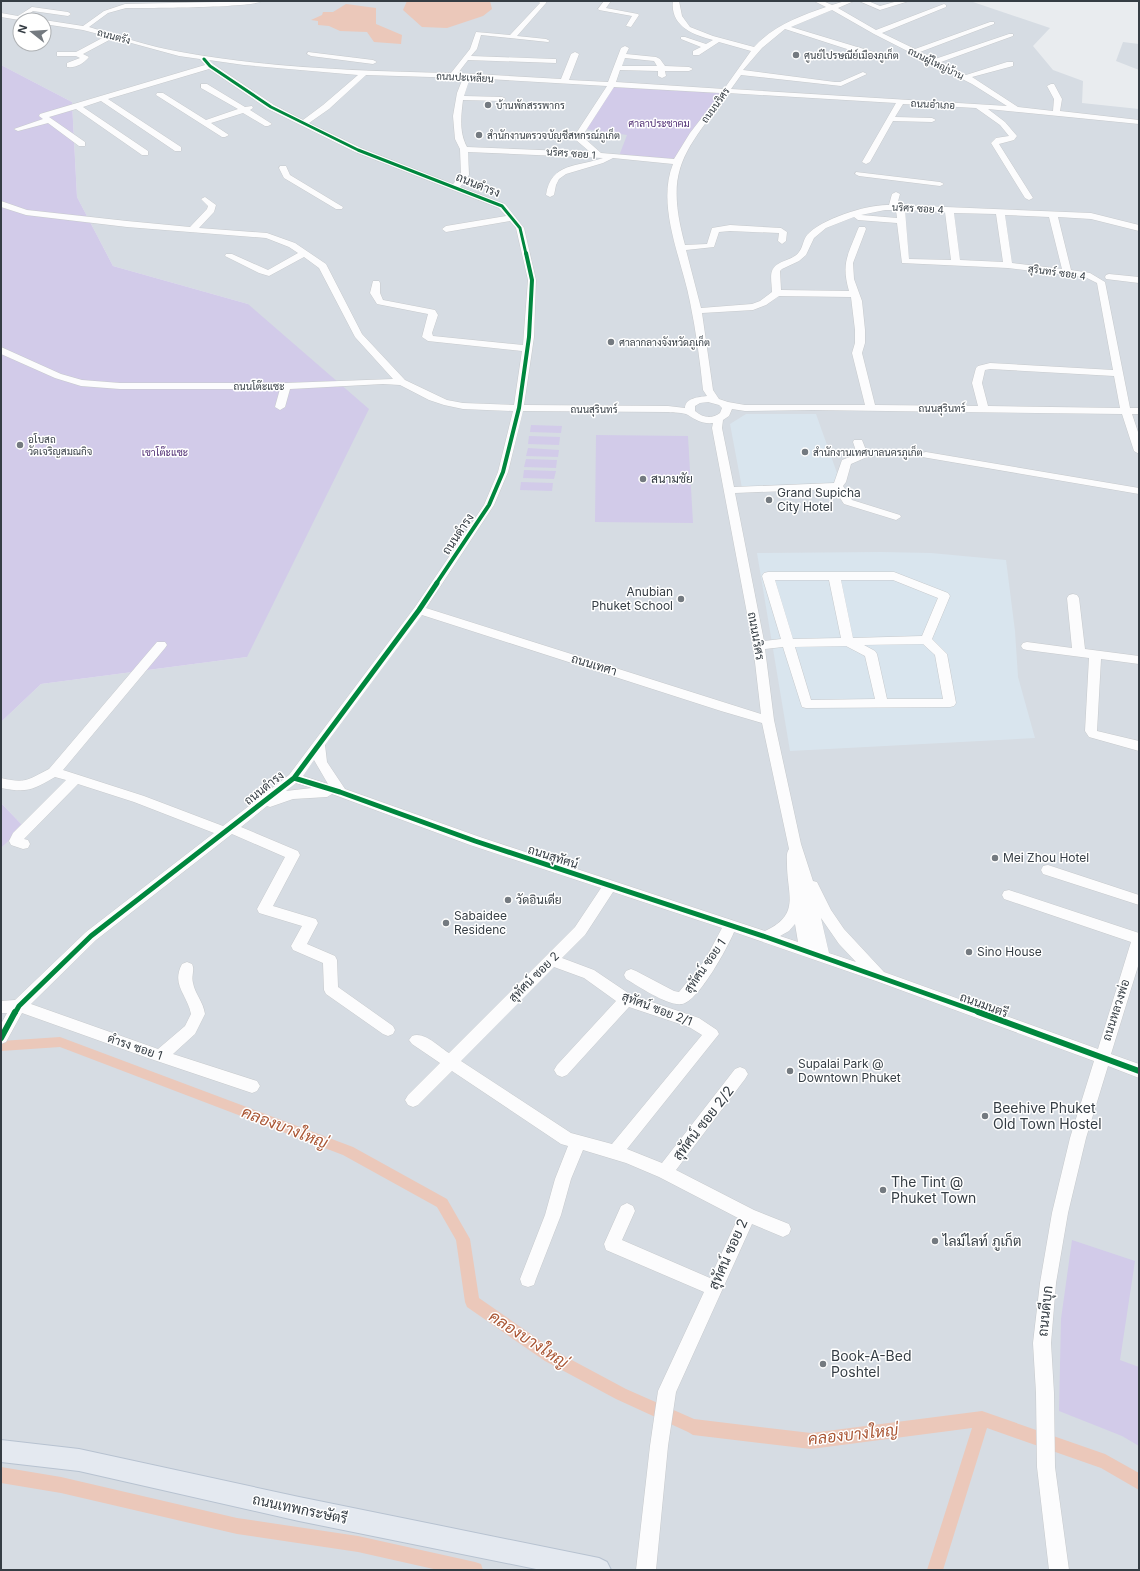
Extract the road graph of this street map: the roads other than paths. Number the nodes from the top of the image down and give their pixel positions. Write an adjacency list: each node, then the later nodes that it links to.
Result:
1 (259, 1): 9 (street, ถนนตรัง)
2 (541, 1): 23 (street)
3 (608, 1): 17 (street)
4 (676, 1): 25 (street)
5 (817, 1): 11 (street)
6 (851, 1): 11 (street, ถนนนริศร)
7 (862, 1): 8 (street)
8 (906, 1)
9 (213, 2): 19 (street, ถนนตรัง)
10 (944, 6): 20 (street)
11 (833, 8): 18 (street, ถนนนริศร); 20 (street, ถนนผู้ใหญ่บ้าน)
12 (28, 12): 16 (street)
13 (1, 15): 14 (street)
14 (12, 17)
15 (992, 23): 30 (street)
16 (54, 24): 19 (street)
17 (629, 26)
18 (785, 27): 29 (street, ถนนนริศร); 39 (street)
19 (84, 28): 22 (street, ถนนตรัง)
20 (876, 33): 30 (street, ถนนผู้ใหญ่บ้าน)
21 (1011, 35): 43 (street)
22 (111, 36): 33 (street); 37 (street, ถนนตรัง)
23 (512, 37): 26 (street); 38 (street)
24 (683, 38): 27 (street)
25 (720, 40): 27 (street); 29 (street)
26 (546, 41)
27 (707, 47): 31 (street)
28 (626, 48): 36 (street)
29 (757, 50): 51 (street, ถนนนริศร)
30 (914, 52): 43 (street, ถนนผู้ใหญ่บ้าน)
31 (696, 53)
32 (60, 54): 33 (street)
33 (77, 54): 45 (street)
34 (311, 54): 41 (street)
35 (575, 54): 57 (street)
36 (623, 56): 47 (street); 49 (street)
37 (204, 58): 46 (street, ถนนดำรง); 50 (street, ถนนปะเหลียน)
38 (468, 58): 40 (street); 54 (street)
39 (884, 58)
40 (554, 60)
41 (358, 61): 42 (street); 50 (street)
42 (373, 62)
43 (934, 62): 56 (street, ถนนผู้ใหญ่บ้าน)
44 (1010, 64): 56 (street)
45 (70, 65)
46 (210, 66): 59 (street); 68 (street, ถนนดำรง)
47 (617, 68): 49 (street); 58 (street)
48 (689, 69): 49 (street)
49 (662, 70): 62 (street)
50 (347, 72): 52 (street, ถนนปะเหลียน)
51 (738, 72): 53 (street); 63 (street, ถนนนริศร)
52 (364, 73): 54 (street, ถนนปะเหลียน); 79 (street)
53 (863, 74)
54 (453, 75): 55 (street, ถนนปะเหลียน)
55 (467, 76): 57 (street, ถนนปะเหลียน); 65 (street)
56 (965, 77): 71 (street, ถนนผู้ใหญ่บ้าน)
57 (564, 82): 58 (street, ถนนปะเหลียน)
58 (611, 85): 62 (street, ถนนปะเหลียน); 87 (street)
59 (145, 86): 64 (street); 78 (street)
60 (204, 86): 72 (street)
61 (1051, 86): 73 (street)
62 (660, 87): 63 (street, ถนนปะเหลียน)
63 (726, 91): 67 (street, ถนนอำเภอ); 89 (street, ถนนนริศร)
64 (102, 98): 69 (street); 84 (street)
65 (460, 98): 66 (street); 85 (street)
66 (502, 99)
67 (900, 102): 70 (street, ถนนอำเภอ); 74 (street)
68 (264, 103): 72 (street); 79 (street, ถนนดำรง)
69 (77, 106): 75 (street); 86 (street)
70 (978, 106): 71 (street, ถนนอำเภอ); 97 (street)
71 (1016, 109): 73 (street, ถนนอำเภอ)
72 (244, 110): 78 (street); 80 (street)
73 (1056, 113): 77 (street, ถนนอำเภอ)
74 (890, 119): 76 (street); 90 (street)
75 (49, 120): 81 (street); 83 (street)
76 (932, 120)
77 (1139, 122)
78 (205, 123): 82 (street)
79 (303, 123): 94 (street, ถนนดำรง)
80 (268, 124)
81 (18, 129)
82 (224, 135)
83 (82, 144)
84 (178, 149)
85 (464, 149): 87 (street, นริศร ซอย 1); 94 (street)
86 (145, 153)
87 (599, 155): 88 (street, นริศร ซอย 1)
88 (612, 156): 89 (street, นริศร ซอย 1); 95 (street)
89 (677, 162): 113 (street, ถนนนริศร)
90 (866, 162)
91 (283, 168): 100 (street)
92 (859, 174): 93 (street)
93 (940, 184)
94 (456, 187): 106 (street, ถนนดำรง)
95 (550, 194)
96 (896, 194): 101 (street)
97 (1029, 198)
98 (205, 199): 109 (street)
99 (1, 204): 109 (street)
100 (339, 207)
101 (896, 207): 102 (street, นริศร ซอย 4); 105 (street, นริศร ซอย 4); 107 (street)
102 (949, 210): 103 (street, นริศร ซอย 4); 116 (street)
103 (1000, 212): 104 (street, นริศร ซอย 4); 117 (street)
104 (1053, 214): 108 (street, นริศร ซอย 4); 118 (street)
105 (850, 216): 107 (street); 122 (street, นริศร ซอย 4)
106 (512, 218): 110 (street); 125 (street, ถนนดำรง)
107 (901, 221): 116 (street, สุรินทร์ ซอย 4)
108 (1139, 228)
109 (193, 229): 114 (street)
110 (446, 230)
111 (862, 230): 123 (street)
112 (782, 241): 113 (street)
113 (682, 248): 124 (street, ถนนนริศร)
114 (305, 253): 115 (street); 128 (street)
115 (229, 256)
116 (956, 263): 117 (street, สุรินทร์ ซอย 4)
117 (1008, 265): 118 (street, สุรินทร์ ซอย 4)
118 (1067, 273): 127 (street, สุรินทร์ ซอย 4)
119 (1110, 278): 120 (street)
120 (1139, 280)
121 (376, 283): 125 (street)
122 (777, 292): 123 (street); 124 (street)
123 (854, 294): 134 (street)
124 (697, 312): 130 (street, ถนนนริศร)
125 (526, 348): 132 (street, ถนนดำรง)
126 (1, 350): 129 (street, ถนนโต๊ะแซะ)
127 (1119, 373): 136 (street); 137 (street, สุรินทร์ ซอย 4)
128 (402, 382): 129 (street, ถนนโต๊ะแซะ); 132 (street, ถนนโต๊ะแซะ)
129 (286, 386): 131 (street)
130 (708, 396): 133 (street); 135 (street)
131 (280, 407)
132 (519, 408): 135 (street, ถนนสุรินทร์); 149 (street, ถนนดำรง)
133 (726, 408): 134 (street, ถนนสุรินทร์); 139 (street)
134 (871, 408): 136 (street, ถนนสุรินทร์)
135 (690, 409): 139 (street, ถนนสุรินทร์)
136 (984, 409): 137 (street, ถนนสุรินทร์)
137 (1126, 411): 138 (street, ถนนสุรินทร์); 141 (street)
138 (1139, 411)
139 (718, 424): 144 (street, ถนนนริศร)
140 (858, 442): 143 (street)
141 (1139, 451)
142 (926, 455): 145 (street)
143 (837, 486): 144 (street); 146 (street)
144 (729, 490): 154 (street, ถนนนริศร)
145 (1139, 491)
146 (896, 517)
147 (834, 575): 150 (street); 151 (street); 152 (street)
148 (1073, 598): 156 (street)
149 (419, 610): 160 (street, ถนนเทศา); 161 (street, ถนนดำรง)
150 (926, 640): 152 (street); 159 (street)
151 (787, 642): 152 (street); 154 (street); 159 (street)
152 (848, 642): 159 (street)
153 (161, 645): 163 (street)
154 (759, 645): 160 (street, ถนนนริศร)
155 (1027, 646): 156 (street)
156 (1079, 653): 157 (street)
157 (1095, 655): 158 (street); 162 (street)
158 (1139, 660)
159 (882, 704)
160 (768, 720): 171 (street, ถนนนริศร)
161 (319, 745): 164 (street, ถนนดำรง); 167 (street)
162 (1139, 746)
163 (54, 772): 165 (street); 166 (street)
164 (294, 778): 167 (street, ถนนสุทัศน์); 168 (street, ถนนดำรง)
165 (75, 779): 169 (street); 170 (street)
166 (1, 783)
167 (340, 792): 168 (street); 174 (street, ถนนสุทัศน์)
168 (258, 806): 169 (street, ถนนดำรง)
169 (228, 830): 188 (street, ถนนดำรง); 190 (street)
170 (23, 844)
171 (794, 844): 173 (street, ถนนนริศร); 176 (street, ถนนนริศร)
172 (1048, 870): 177 (street)
173 (804, 871): 182 (street, ถนนนริศร); 186 (street)
174 (610, 886): 178 (street, ถนนสุทัศน์); 183 (street, สุทัศน์ ซอย 2)
175 (1009, 895): 180 (street)
176 (798, 898): 179 (street); 181 (street, ถนนนริศร)
177 (1139, 900)
178 (730, 925): 179 (street, ถนนสุทัศน์); 185 (street, สุทัศน์ ซอย 1)
179 (766, 937): 181 (street, ถนนสุทัศน์)
180 (1138, 943): 194 (street, ถนนหลวงพ่อ)
181 (807, 952): 182 (street, ถนนสุทัศน์)
182 (823, 958): 186 (street, ถนนมนตรี)
183 (552, 960): 187 (street, สุทัศน์ ซอย 2/1); 195 (street, สุทัศน์ ซอย 2)
184 (187, 968): 193 (street)
185 (631, 975)
186 (880, 977): 194 (street, ถนนมนตรี)
187 (626, 1000): 196 (street); 202 (street, สุทัศน์ ซอย 2/1)
188 (19, 1006): 189 (street); 191 (street, ถนนดำรง); 193 (street, ดำรง ซอย 1)
189 (1, 1007)
190 (388, 1030)
191 (1, 1038)
192 (416, 1040): 195 (street)
193 (160, 1056): 199 (street, ดำรง ซอย 1)
194 (1101, 1058): 197 (street, ถนนมนตรี); 212 (street, ถนนดีบุก)
195 (450, 1062): 200 (street, สุทัศน์ ซอย 2); 201 (street, สุทัศน์ ซอย 2)
196 (562, 1070)
197 (1139, 1072)
198 (740, 1074): 203 (street, สุทัศน์ ซอย 2/2)
199 (252, 1086)
200 (413, 1100)
201 (578, 1142): 202 (street, สุทัศน์ ซอย 2); 207 (street)
202 (615, 1152): 203 (street, สุทัศน์ ซอย 2)
203 (665, 1172): 205 (street, สุทัศน์ ซอย 2)
204 (628, 1211): 208 (street)
205 (748, 1215): 206 (street); 208 (street, สุทัศน์ ซอย 2)
206 (783, 1229)
207 (528, 1279)
208 (713, 1288): 211 (street, สุทัศน์ ซอย 2)
209 (1, 1450): 210 (main road, ถนนเทพกระษัตรี)
210 (599, 1570)
211 (646, 1570)
212 (1059, 1570)

